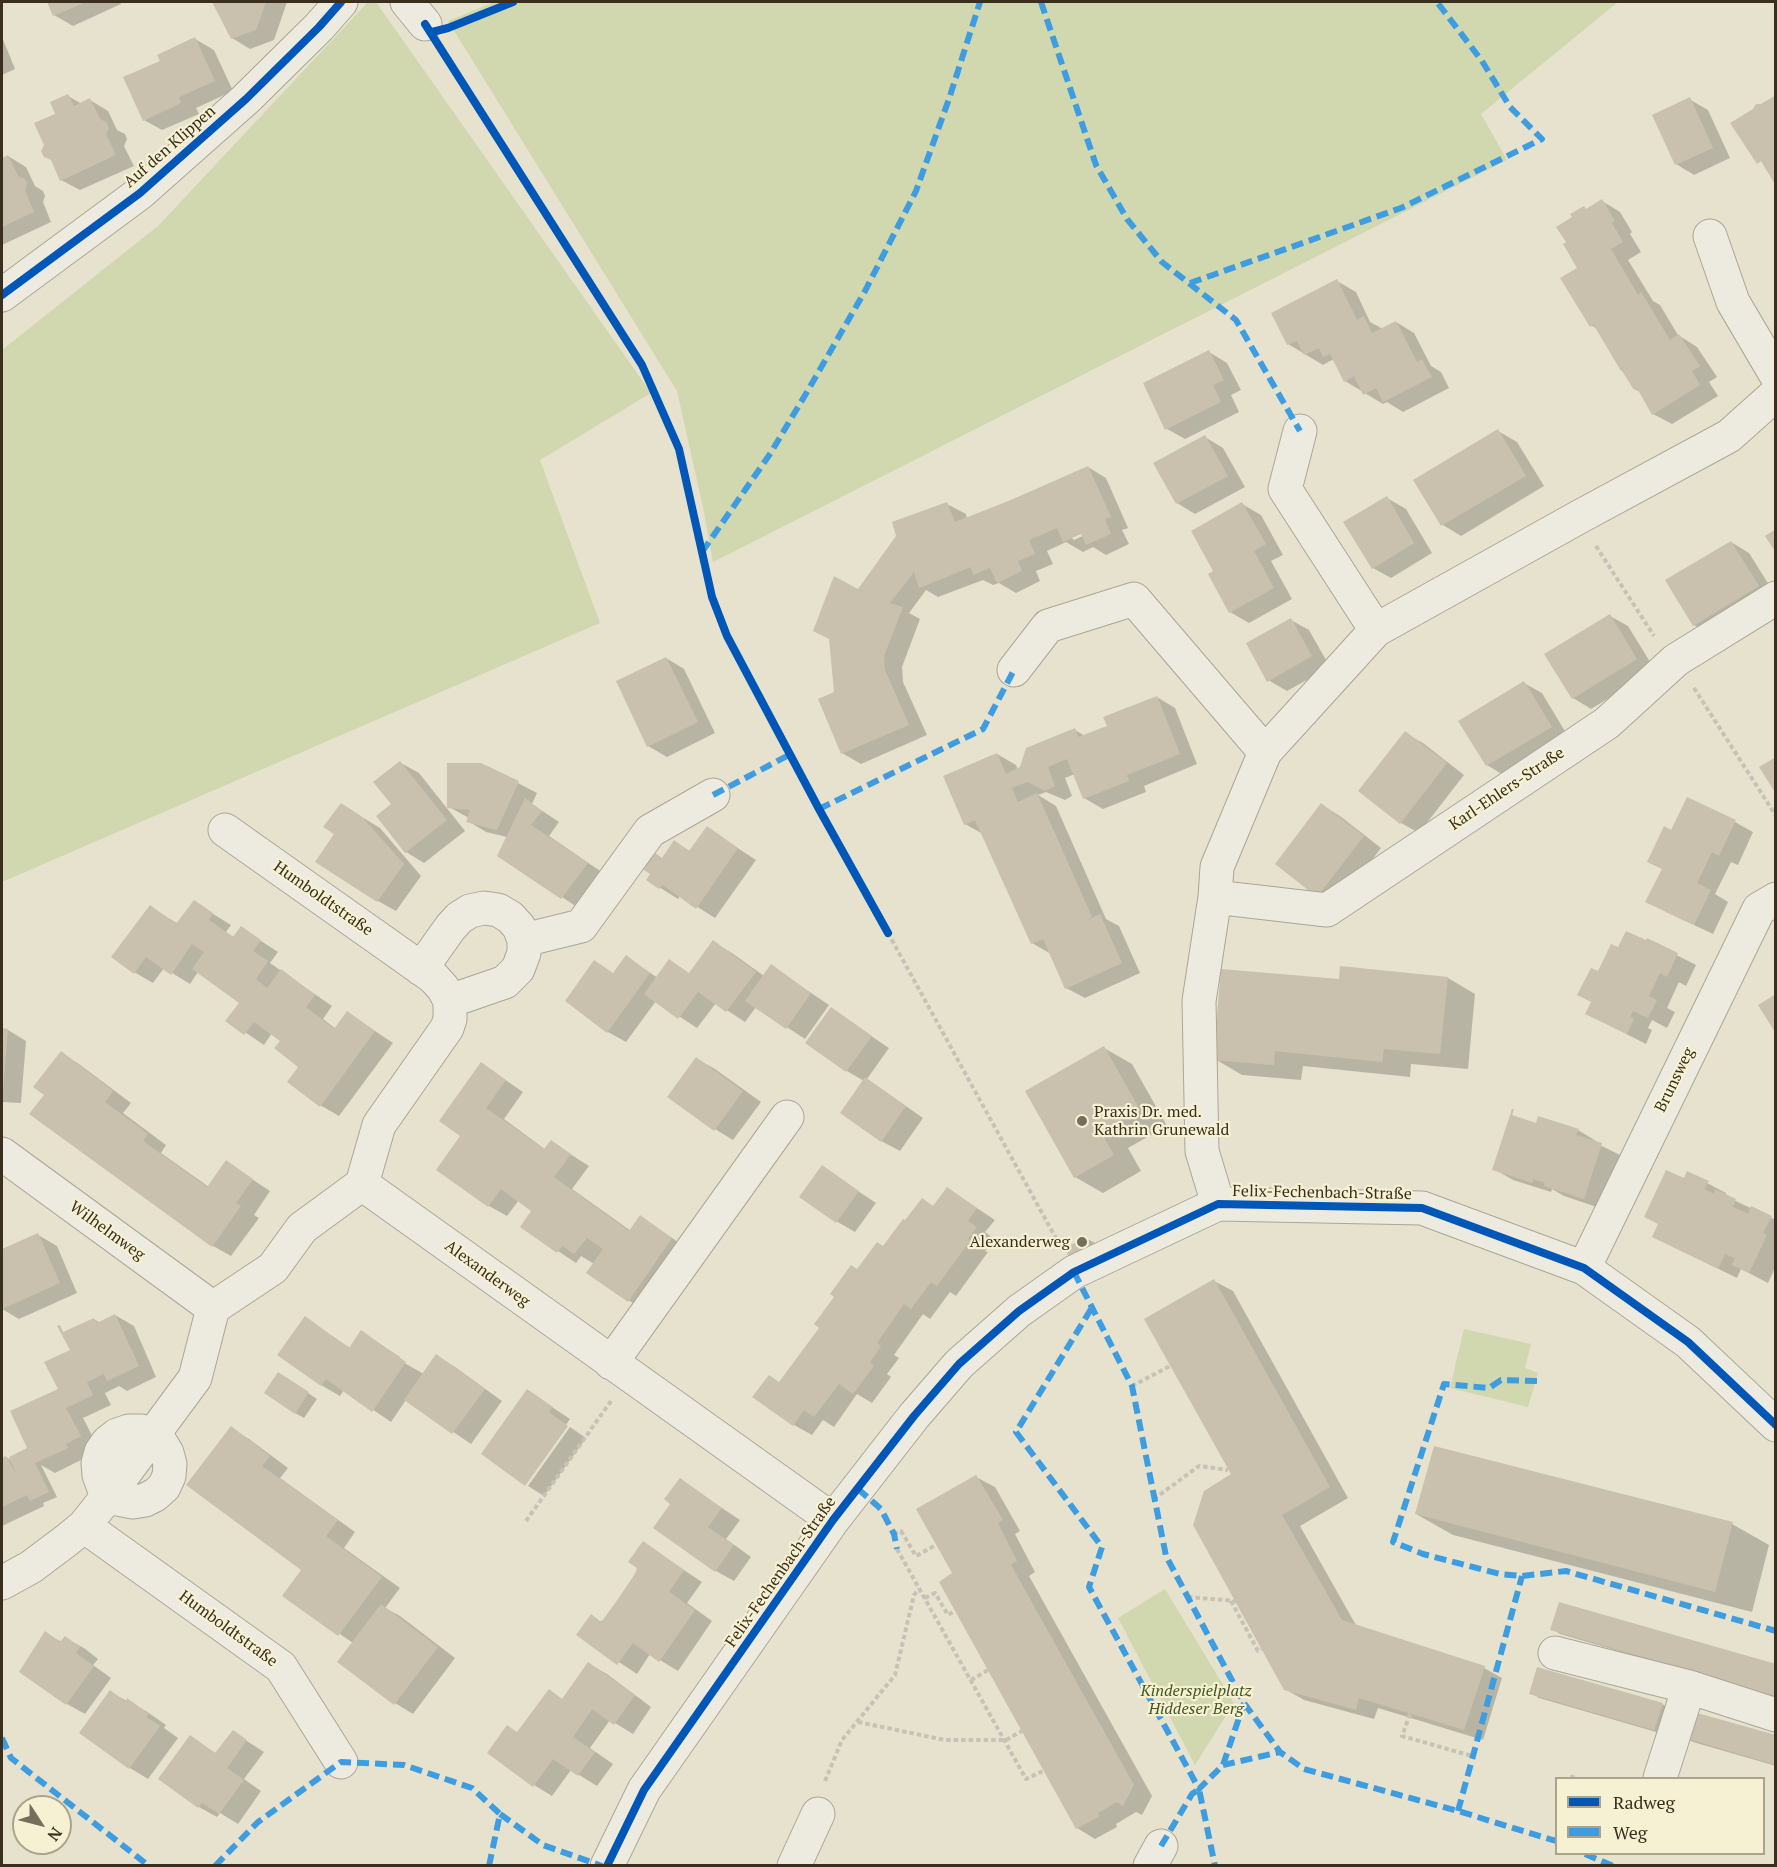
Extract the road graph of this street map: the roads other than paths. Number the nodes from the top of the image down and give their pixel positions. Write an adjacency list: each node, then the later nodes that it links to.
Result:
1 (341, 2): 3 (street, Auf den Klippen)
2 (1710, 236): 4 (street)
3 (2, 295)
4 (1776, 375)
5 (1776, 394): 8 (street)
6 (1300, 431): 8 (street)
7 (1776, 598): 13 (street, Karl-Ehlers-Straße)
8 (1376, 630): 10 (street)
9 (1014, 670): 10 (street)
10 (1265, 752): 13 (street)
11 (713, 795): 15 (street)
12 (225, 830): 16 (street, Humboldtstraße)
13 (1215, 897): 21 (street)
14 (1776, 898): 22 (street, Brunsweg)
15 (524, 940): 16 (street); 17 (street)
16 (421, 969): 17 (street, Humboldtstraße)
17 (450, 1001): 20 (street)
18 (787, 1117): 24 (street)
19 (2, 1154): 23 (street, Wilhelmweg)
20 (362, 1184): 23 (street); 24 (street, Alexanderweg)
21 (1218, 1204): 22 (street, Felix-Fechenbach-Straße); 28 (street, Felix-Fechenbach-Straße)
22 (1584, 1268): 25 (street, Felix-Fechenbach-Straße)
23 (213, 1308): 26 (street)
24 (620, 1369): 28 (street, Alexanderweg)
25 (1776, 1425)
26 (153, 1436): 27 (street); 27 (street)
27 (107, 1497): 29 (street)
28 (834, 1520): 37 (street, Felix-Fechenbach-Straße)
29 (84, 1526): 30 (street); 34 (street, Humboldtstraße)
30 (2, 1583)
31 (1555, 1653): 32 (street)
32 (1689, 1687): 33 (street); 35 (street)
33 (1776, 1715)
34 (341, 1762)
35 (1676, 1775)
36 (818, 1814): 38 (street)
37 (607, 1866)
38 (794, 1866)

